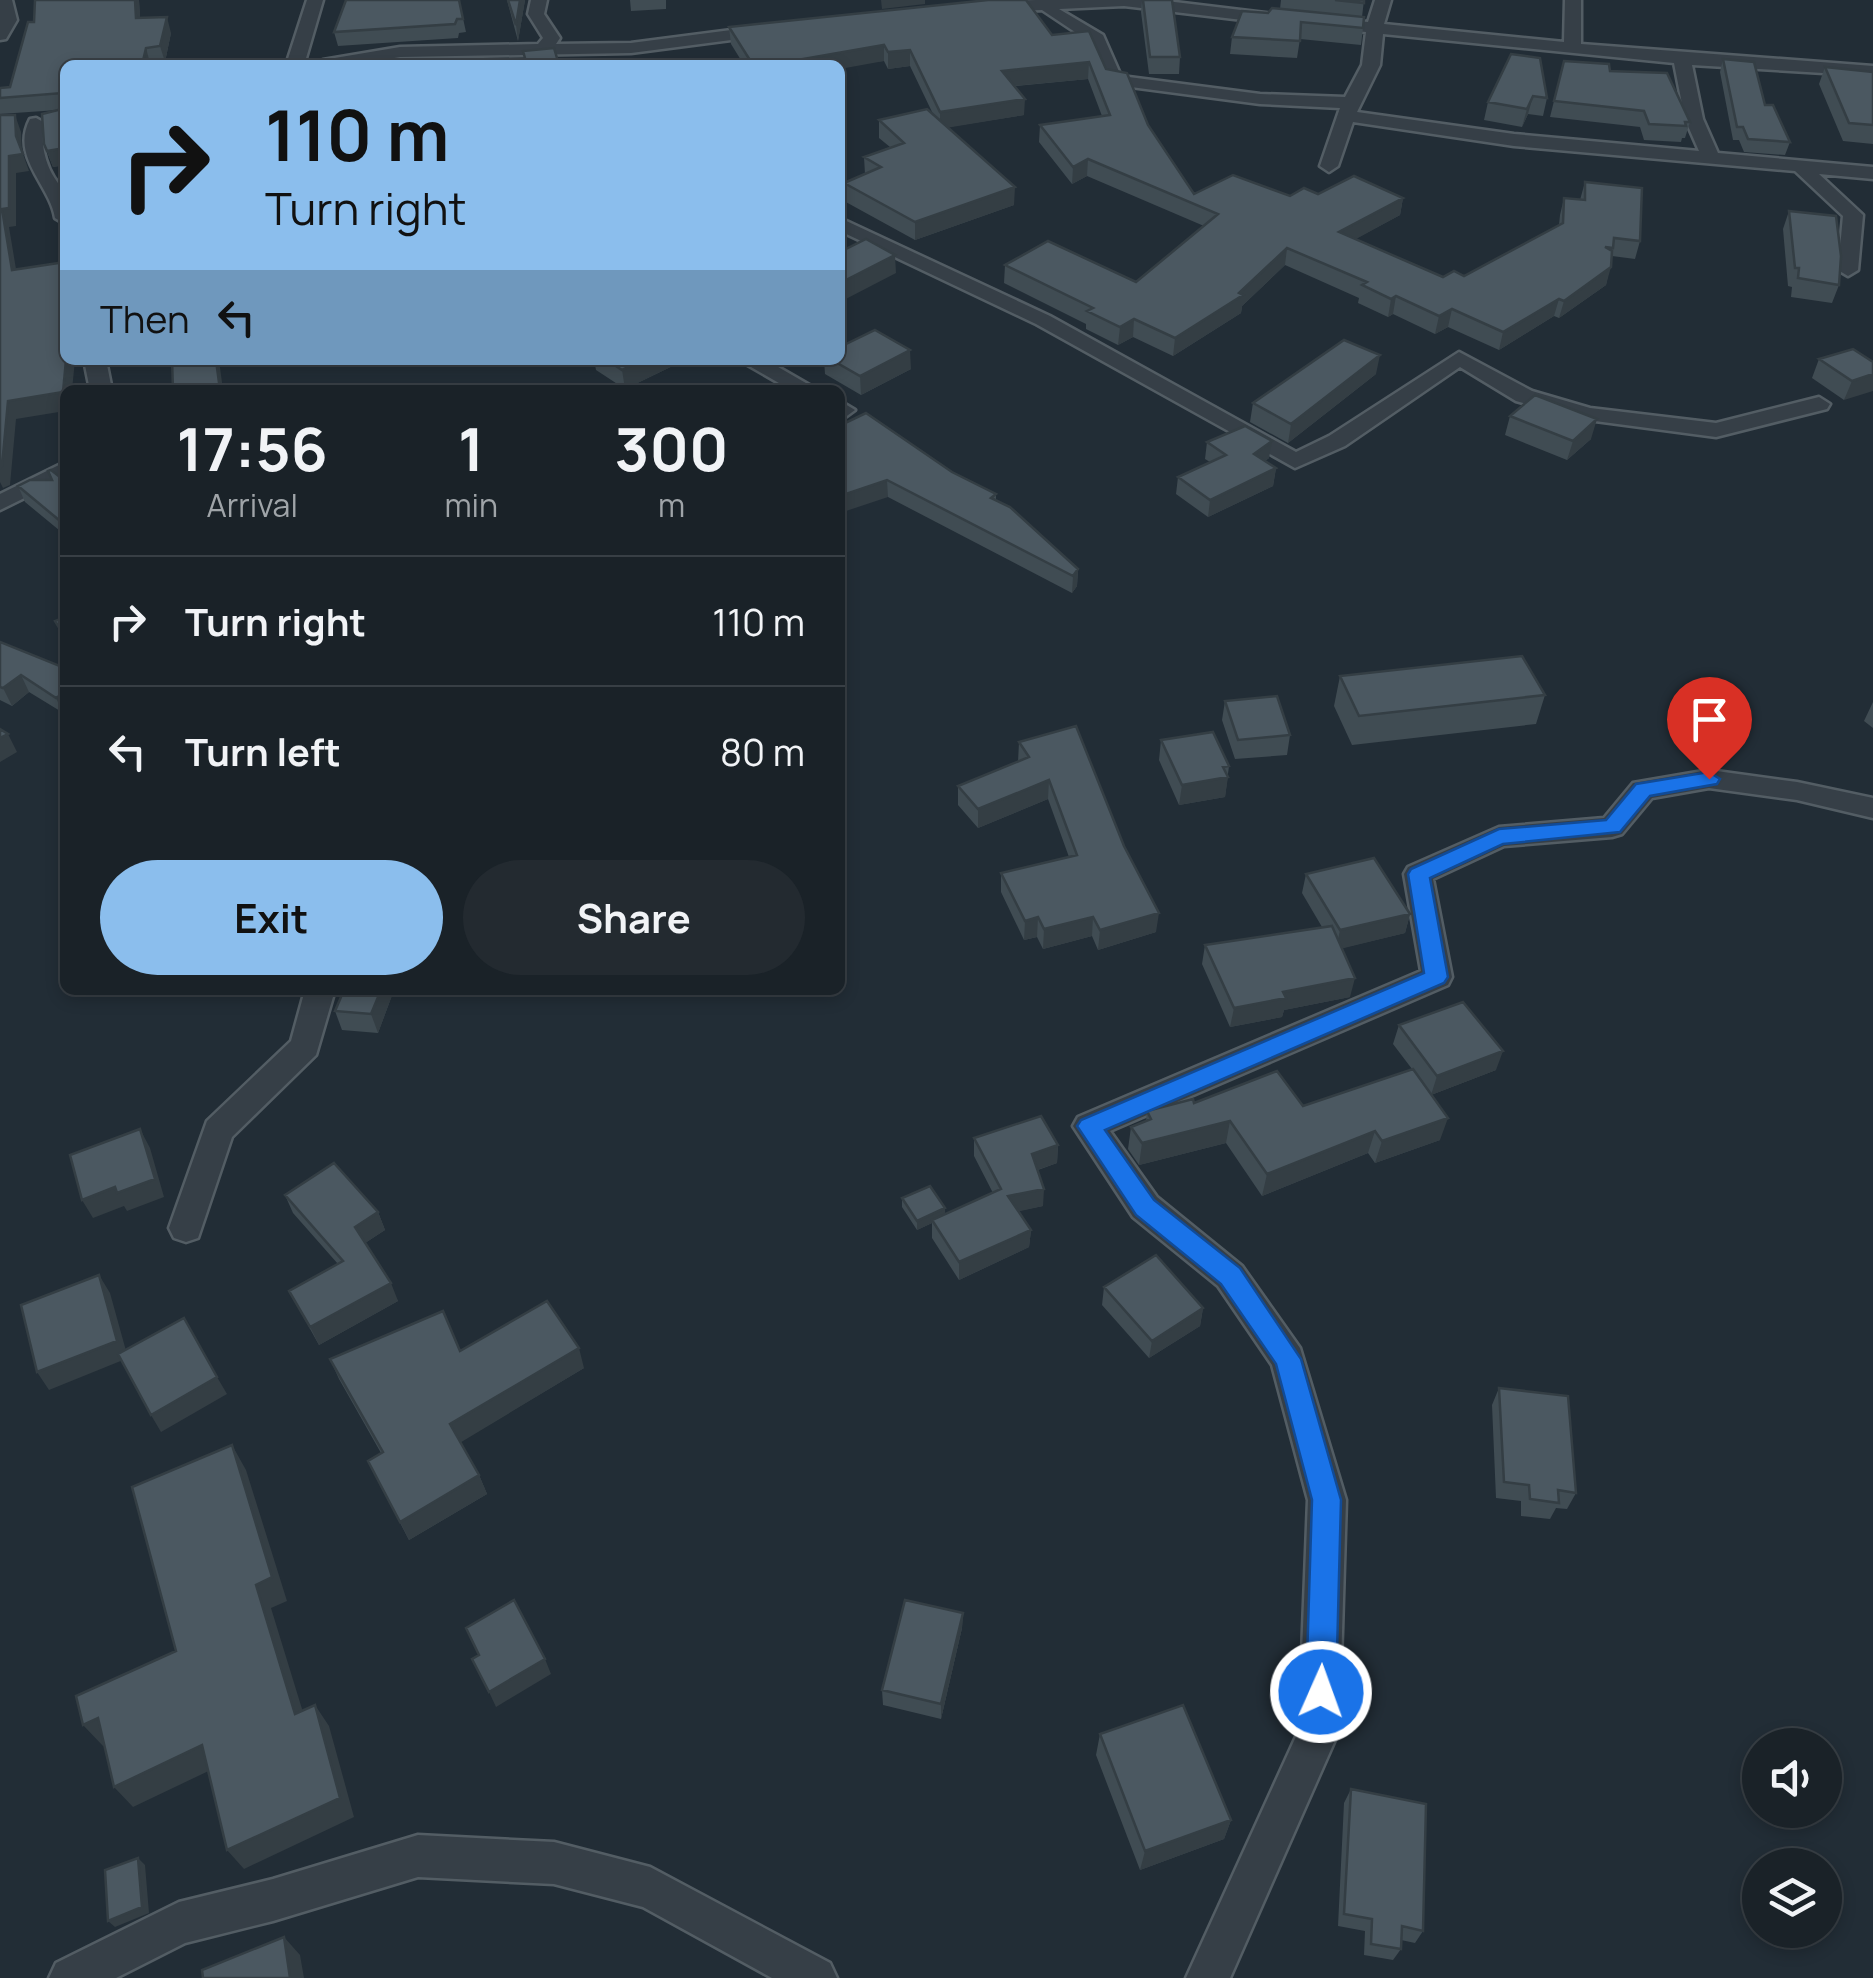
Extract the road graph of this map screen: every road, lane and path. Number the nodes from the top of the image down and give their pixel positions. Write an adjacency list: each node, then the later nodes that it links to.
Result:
1 (4, 0): 14 (street)
2 (315, 0): 19 (street)
3 (539, 0): 17 (street)
4 (1213, 0): 9 (street)
5 (1287, 0): 11 (street)
6 (1383, 0): 13 (street)
7 (1573, 0): 15 (street)
8 (1045, 2): 9 (street); 10 (street); 23 (street)
9 (1182, 8): 11 (street)
10 (966, 9)
11 (1291, 20): 13 (street)
12 (788, 27): 16 (street)
13 (1374, 27): 15 (street); 23 (street)
14 (0, 35)
15 (1572, 46): 18 (street)
16 (631, 48): 17 (street); 21 (street)
17 (543, 49): 20 (street)
18 (1682, 59): 22 (street); 25 (street)
19 (297, 60)
20 (353, 60)
21 (646, 60)
22 (1873, 71)
23 (1350, 110): 25 (street); 27 (street)
24 (35, 122): 29 (street)
25 (1708, 156): 26 (street)
26 (1798, 164): 28 (street); 31 (street)
27 (1329, 166)
28 (1873, 173)
29 (60, 195)
30 (845, 232): 34 (street)
31 (1848, 270)
32 (760, 365): 33 (street)
33 (798, 385)
34 (1820, 404)
35 (60, 472): 36 (street)
36 (0, 503)
37 (1873, 808): 42 (street)
38 (319, 995): 39 (street)
39 (186, 1228)
40 (71, 1978): 41 (street)
41 (815, 1978)
42 (1208, 1978)

